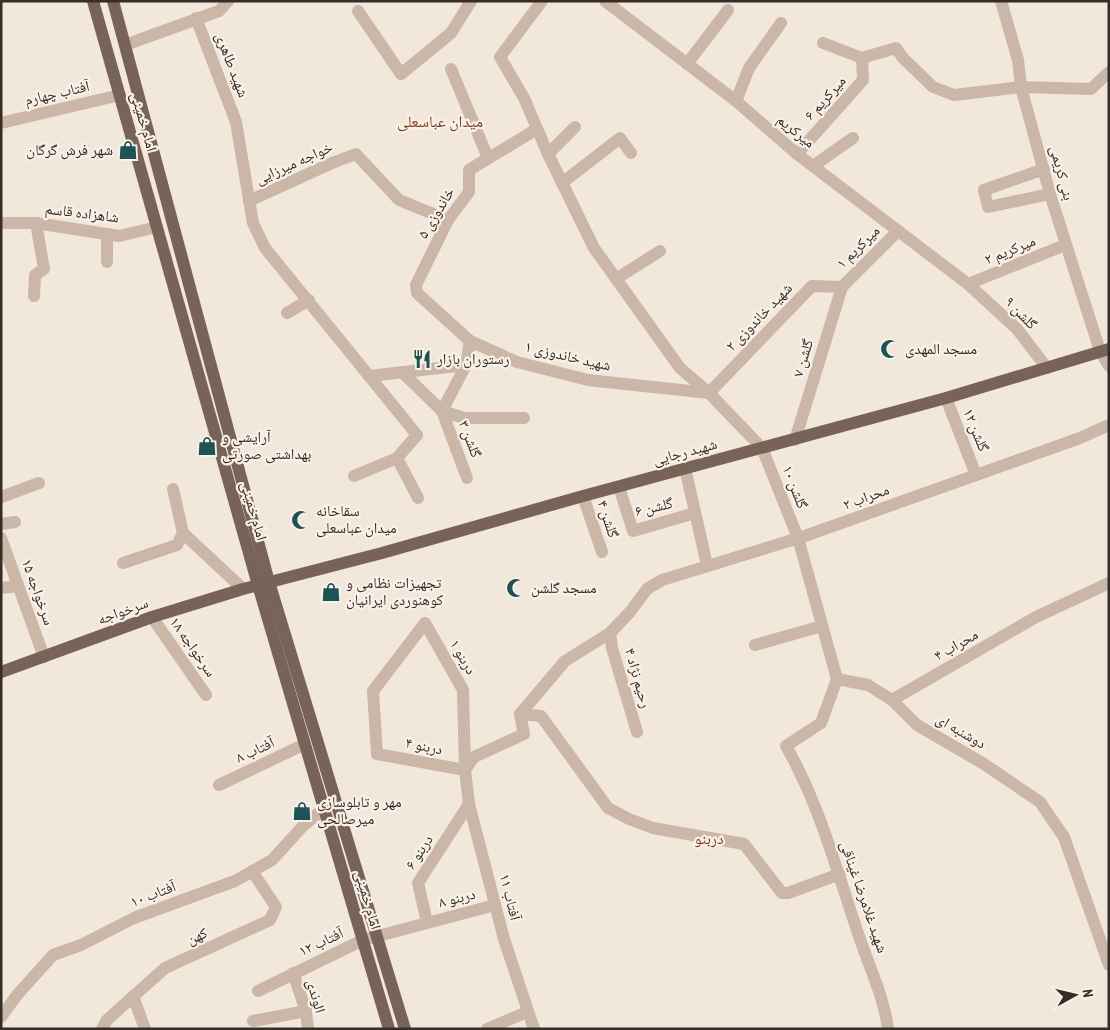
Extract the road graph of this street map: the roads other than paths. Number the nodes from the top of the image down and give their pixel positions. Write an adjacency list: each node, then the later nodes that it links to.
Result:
1 (93, 1): 19 (main road, امام خمینی)
2 (113, 1): 13 (main road, امام خمینی)
3 (228, 1): 10 (street)
4 (472, 1): 9 (street)
5 (542, 1): 23 (street)
6 (605, 1): 15 (street, میرکریم)
7 (1001, 1): 18 (street, بنی کریمی)
8 (728, 10): 15 (street)
9 (358, 11)
10 (196, 18): 13 (street); 33 (street, شهید طاهری)
11 (781, 24): 20 (street)
12 (823, 42): 14 (street)
13 (126, 46): 85 (main road, امام خمینی)
14 (862, 58): 18 (street); 27 (street, میرکریم ۶)
15 (687, 64): 20 (street, میرکریم)
16 (451, 69): 28 (street)
17 (1109, 72): 18 (street)
18 (1021, 87): 30 (street, بنی کریمی)
19 (120, 94): 21 (street, آفتاب چهارم); 37 (main road, امام خمینی)
20 (736, 101): 27 (street, میرکریم)
21 (1, 123)
22 (575, 127): 26 (street)
23 (537, 129): 26 (street); 28 (street, خاندوزی ۵)
24 (853, 138): 29 (street)
25 (631, 153): 31 (street)
26 (548, 154): 31 (street)
27 (797, 154): 29 (street, میرکریم)
28 (488, 158): 34 (street, خاندوزی ۵)
29 (813, 166): 38 (street, میرکریم)
30 (1044, 169): 32 (street, بنی کریمی); 32 (street)
31 (562, 183): 43 (street)
32 (1050, 194): 40 (street, بنی کریمی)
33 (249, 202): 34 (street, خواجه میرزایی); 48 (street, شهید طاهری)
34 (448, 220): 46 (street, خاندوزی ۵)
35 (1, 223): 36 (street, شاهزاده قاسم)
36 (36, 223): 39 (street, شاهزاده قاسم); 47 (street)
37 (157, 227): 39 (street, شاهزاده قاسم); 85 (main road, امام خمینی)
38 (898, 231): 44 (street, میرکریم); 45 (street, ۱ میرکریم)
39 (107, 234): 42 (street)
40 (1065, 245): 44 (street, ۲ میرکریم); 51 (street, بنی کریمی)
41 (660, 251): 43 (street)
42 (107, 262)
43 (616, 279): 57 (street)
44 (968, 284): 54 (street, ۹ گلشن)
45 (842, 287): 57 (street, ۲ شهید خاندوزی); 62 (street, ۷ گلشن)
46 (415, 289): 50 (street, ۱ شهید خاندوزی)
47 (34, 296)
48 (309, 300): 49 (street); 56 (street, شهید طاهری)
49 (287, 313)
50 (470, 341): 52 (street); 57 (street, ۱ شهید خاندوزی)
51 (1105, 350): 53 (street, بنی کریمی); 54 (main road, شهید رجایی)
52 (466, 366): 55 (street); 59 (street)
53 (1109, 366)
54 (1047, 368): 58 (main road, شهید رجایی)
55 (402, 372): 56 (street); 59 (street)
56 (369, 376): 64 (street, شهید طاهری)
57 (709, 393): 63 (street)
58 (946, 398): 62 (main road, شهید رجایی); 66 (street, ۱۲ گلشن)
59 (442, 411): 60 (street); 68 (street, ۳ گلشن)
60 (524, 418)
61 (1109, 425): 66 (street, ۲ محراب)
62 (795, 440): 63 (main road, شهید رجایی)
63 (762, 448): 65 (main road, شهید رجایی); 80 (street, ۱۰ گلشن)
64 (397, 458): 67 (street); 74 (street)
65 (685, 468): 70 (main road, شهید رجایی); 75 (street)
66 (976, 475): 80 (street, ۲ محراب)
67 (354, 476)
68 (467, 478)
69 (39, 483): 73 (street)
70 (619, 487): 72 (main road, شهید رجایی); 75 (street, ۶ گلشن)
71 (173, 489): 78 (street)
72 (583, 496): 81 (street, ۴ گلشن); 85 (main road, شهید رجایی)
73 (1, 497)
74 (418, 498)
75 (695, 513): 83 (street)
76 (15, 522): 77 (street)
77 (1, 524)
78 (183, 533): 82 (street); 88 (street)
79 (1, 538): 86 (street, سرخواجه ۱۵)
80 (798, 538): 83 (street, ۲ محراب); 91 (street)
81 (602, 552)
82 (123, 563)
83 (707, 565): 92 (street, ۲ محراب)
84 (1109, 583): 98 (street, ۴ محراب)
85 (263, 584): 88 (main road, سرخواجه); 101 (main road, امام خمینی); 105 (main road, امام خمینی)
86 (18, 586): 87 (street); 94 (street, سرخواجه ۱۵)
87 (1, 588)
88 (243, 589): 89 (main road, سرخواجه)
89 (152, 617): 94 (main road, سرخواجه); 97 (street, ۱۸ سرخواجه)
90 (425, 623): 102 (street, دربنو ۱); 102 (street, ۴ دربنو)
91 (822, 626): 93 (street); 96 (street)
92 (610, 633): 99 (street, ۲ محراب); 100 (street, رحیم نژاد ۴)
93 (755, 645)
94 (44, 657): 95 (main road, سرخواجه)
95 (1, 672)
96 (837, 679): 98 (street, دوشنبه ای); 107 (street, شهید غلامرضا غیناقی)
97 (206, 695)
98 (892, 700): 112 (street, دوشنبه ای)
99 (520, 714): 102 (street); 107 (street)
100 (637, 732)
101 (305, 744): 103 (street, آفتاب ۸); 105 (main road, امام خمینی)
102 (465, 770): 104 (street, آفتاب ۱۱)
103 (219, 785)
104 (469, 804): 108 (street, آفتاب ۱۱); 109 (street, ۶ دربنو)
105 (330, 805): 106 (street, ۱۰ آفتاب); 110 (main road, امام خمینی); 111 (main road, امام خمینی)
106 (252, 871): 115 (street, کهن); 118 (street, ۱۰ آفتاب)
107 (840, 874): 127 (street, شهید غلامرضا غیناقی)
108 (495, 905): 109 (street, ۸ دربنو); 117 (street, آفتاب ۱۱)
109 (427, 922): 110 (street, ۸ دربنو)
110 (378, 935): 111 (street, آفتاب ۱۲); 124 (main road, امام خمینی)
111 (363, 940): 113 (street, آفتاب ۱۲); 123 (main road, امام خمینی)
112 (1109, 964)
113 (292, 973): 114 (street, آفتاب ۱۲); 116 (street, الوندی)
114 (258, 991)
115 (133, 996): 120 (street, کهن); 121 (street)
116 (306, 1011): 119 (street); 122 (street, الوندی)
117 (527, 1012): 125 (street); 126 (street, آفتاب ۱۱)
118 (1, 1017)
119 (253, 1021)
120 (102, 1029)
121 (145, 1029)
122 (308, 1029)
123 (389, 1029)
124 (406, 1029)
125 (487, 1029)
126 (534, 1029)
127 (888, 1029)

